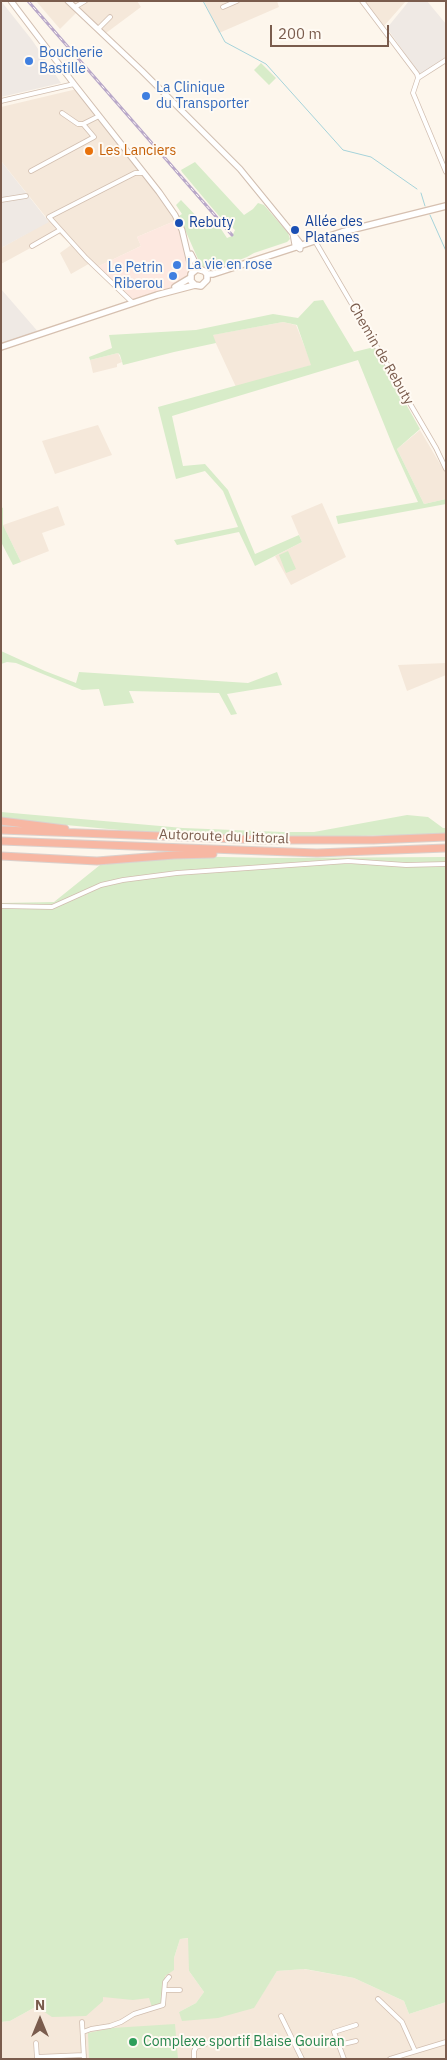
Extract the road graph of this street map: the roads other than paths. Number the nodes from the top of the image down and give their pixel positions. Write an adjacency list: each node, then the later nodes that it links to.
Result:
1 (11, 1): 12 (street)
2 (68, 1): 6 (street)
3 (85, 1): 6 (street)
4 (237, 1): 7 (street)
5 (362, 1): 11 (street)
6 (75, 7): 9 (street)
7 (223, 7)
8 (110, 18): 9 (street)
9 (98, 29): 27 (street)
10 (446, 60): 11 (street)
11 (418, 78): 19 (street)
12 (74, 84): 13 (street); 15 (street)
13 (1, 101)
14 (62, 113): 16 (street)
15 (99, 116): 16 (street); 18 (street)
16 (83, 124): 17 (street)
17 (31, 171)
18 (144, 172): 23 (street); 26 (street)
19 (446, 172)
20 (26, 196): 21 (street)
21 (1, 200)
22 (446, 206): 24 (main road)
23 (60, 230): 25 (street); 32 (street)
24 (316, 242): 27 (main road); 34 (street, Chemin de Rebuty)
25 (32, 246)
26 (187, 247): 28 (street); 29 (street)
27 (299, 247): 29 (main road)
28 (192, 275): 29 (main road); 30 (main road); 31 (main road)
29 (205, 275): 30 (main road)
30 (195, 285): 31 (main road)
31 (157, 295): 32 (main road)
32 (133, 303): 33 (main road)
33 (1, 347)
34 (446, 469)
35 (1, 821): 38 (highway)
36 (1, 830): 38 (highway, Autoroute du Littoral)
37 (446, 837): 38 (highway, Autoroute du Littoral)
38 (186, 838)
39 (1, 841): 41 (highway, Autoroute du Littoral)
40 (446, 848): 41 (highway, Autoroute du Littoral)
41 (317, 852): 42 (highway)
42 (1, 856)
43 (446, 864): 44 (street)
44 (1, 906)
45 (169, 1977): 46 (street)
46 (165, 1990): 47 (street); 52 (street)
47 (180, 1990)
48 (378, 1999): 58 (street)
49 (281, 2016): 62 (street)
50 (82, 2022): 52 (street)
51 (356, 2025): 57 (street)
52 (83, 2032): 59 (street)
53 (221, 2039): 61 (street)
54 (356, 2041): 57 (street)
55 (446, 2042): 58 (street)
56 (36, 2043): 60 (street)
57 (339, 2045): 63 (street)
58 (415, 2051): 64 (street)
59 (84, 2057): 60 (street)
60 (37, 2058)
61 (194, 2059)
62 (302, 2059)
63 (344, 2059)
64 (390, 2059)

